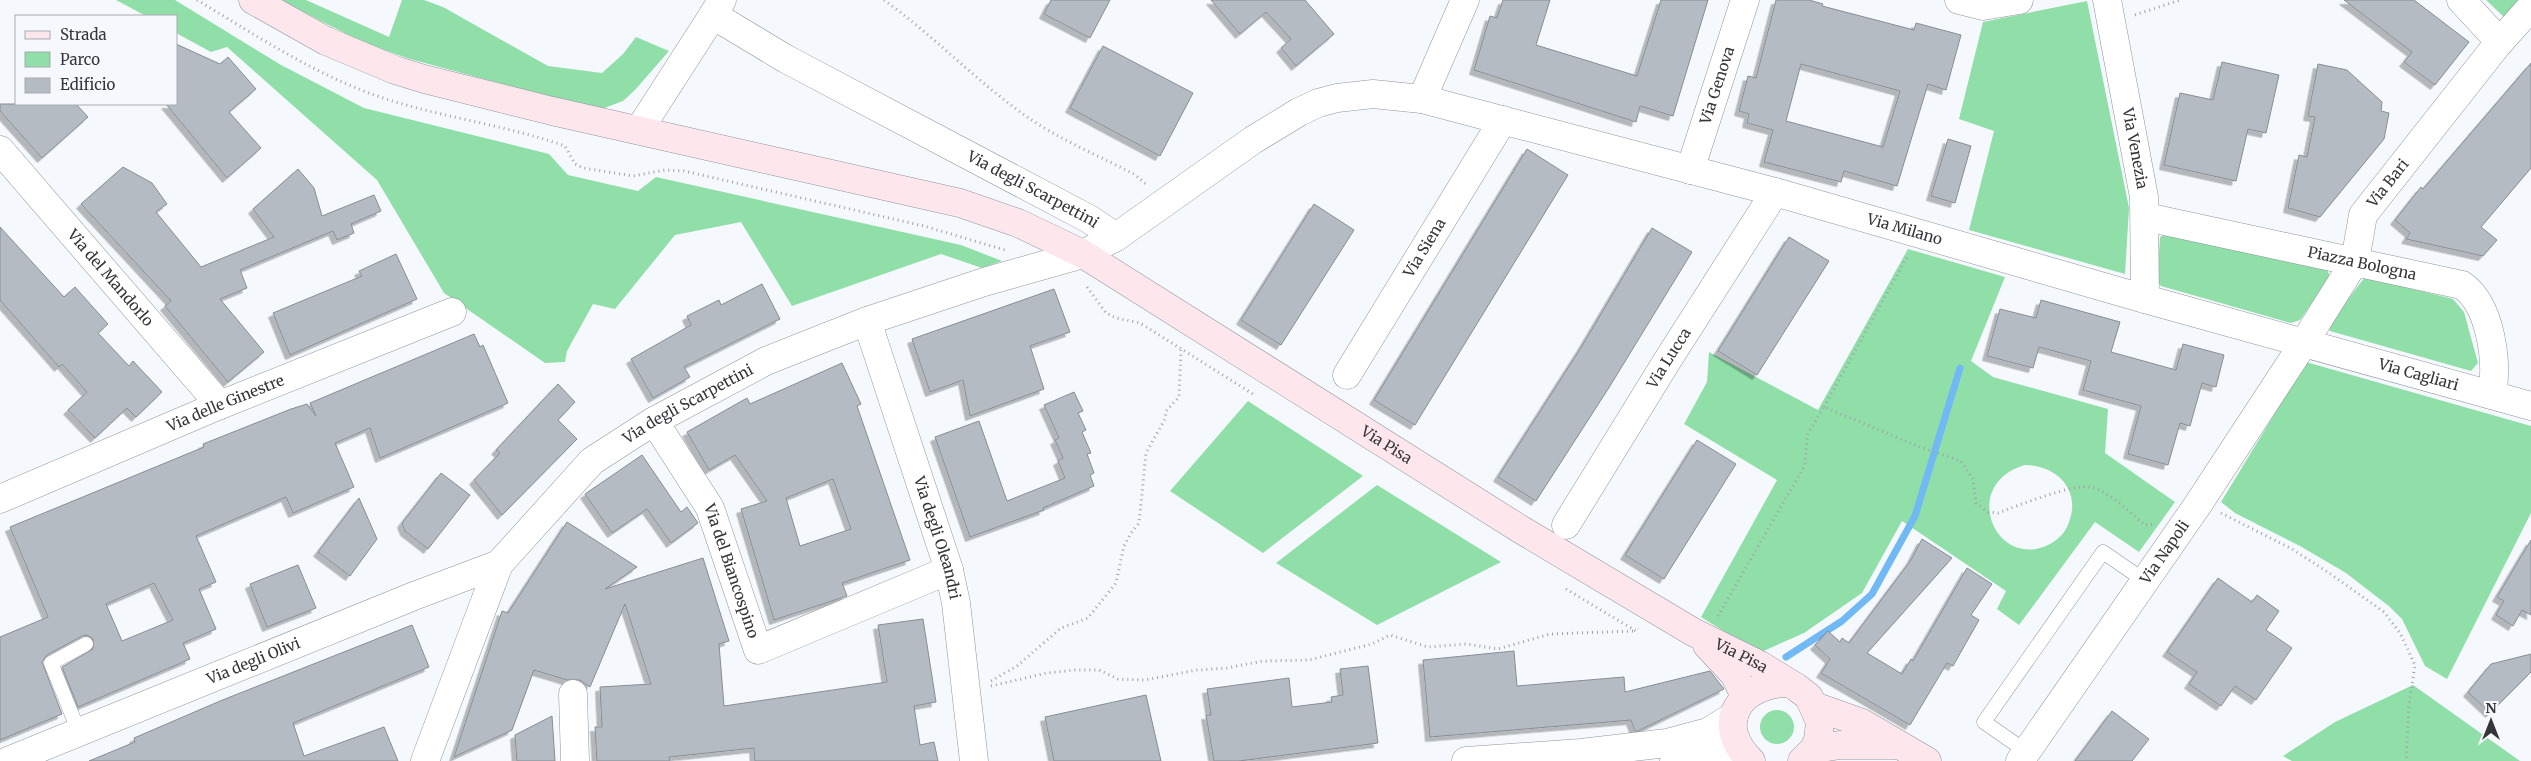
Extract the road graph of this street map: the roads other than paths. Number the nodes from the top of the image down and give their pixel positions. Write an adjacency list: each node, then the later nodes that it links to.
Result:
1 (253, 0): 13 (main road, Via Pisa)
2 (1464, 0): 11 (street)
3 (1745, 0): 15 (street, Via Genova)
4 (1959, 0): 5 (street)
5 (2019, 0)
6 (2461, 0): 10 (street)
7 (718, 7): 13 (street, Via degli Scarpettini); 18 (street, Via degli Scarpettini)
8 (2531, 7): 10 (street, Via Bari)
9 (2109, 12): 17 (street, Via Venezia)
10 (2500, 42): 20 (street, Via Bari)
11 (1422, 99): 12 (street, Via degli Scarpettini); 18 (street, Via degli Scarpettini)
12 (1503, 120): 15 (street, Via Milano); 25 (street, Via Siena)
13 (639, 130): 19 (main road, Via Pisa)
14 (0, 150): 27 (street, Via del Mandorlo)
15 (1690, 170): 16 (street, Via Milano)
16 (1775, 192): 21 (street, Via Milano); 31 (street, Via Lucca)
17 (2146, 217): 20 (street, Piazza Bologna); 21 (street, Via Venezia)
18 (1116, 237): 19 (street, Via degli Scarpettini)
19 (1083, 254): 23 (street, Via degli Scarpettini); 35 (main road, Via Pisa)
20 (2355, 261): 24 (street, Via Bari); 26 (street, Piazza Bologna)
21 (2145, 299): 24 (street, Via Milano)
22 (452, 312): 27 (street, Via delle Ginestre)
23 (867, 321): 29 (street, Via degli Scarpettini); 33 (street, Via degli Oleandri)
24 (2305, 342): 26 (street, Via Cagliari); 34 (street, Via Napoli)
25 (1347, 375)
26 (2492, 394): 28 (street, Via Cagliari)
27 (220, 405): 30 (street, Via delle Ginestre)
28 (2531, 406)
29 (654, 421): 32 (street, Via degli Scarpettini); 33 (street, Via del Biancospino)
30 (0, 498)
31 (1566, 525)
32 (499, 564): 41 (street, Via degli Olivi); 47 (street, Via degli Scarpettini)
33 (949, 570): 49 (street, Via degli Oleandri)
34 (2145, 581): 43 (street, Via Napoli); 43 (lane)
35 (1702, 622): 37 (main road, Via Pisa); 39 (main road, Via Pisa)
36 (86, 644): 41 (lane)
37 (1787, 682): 39 (main road); 40 (main road, Via Pisa)
38 (573, 694): 48 (street)
39 (1740, 706): 44 (main road); 50 (street)
40 (1814, 706): 42 (main road); 45 (main road)
41 (79, 732): 46 (street, Via degli Olivi)
42 (1897, 745): 45 (main road); 52 (main road)
43 (2023, 756)
44 (1747, 757): 51 (street)
45 (1806, 758)
46 (8, 761)
47 (425, 761)
48 (575, 761)
49 (974, 761)
50 (1466, 761)
51 (1674, 761)
52 (1927, 761)

